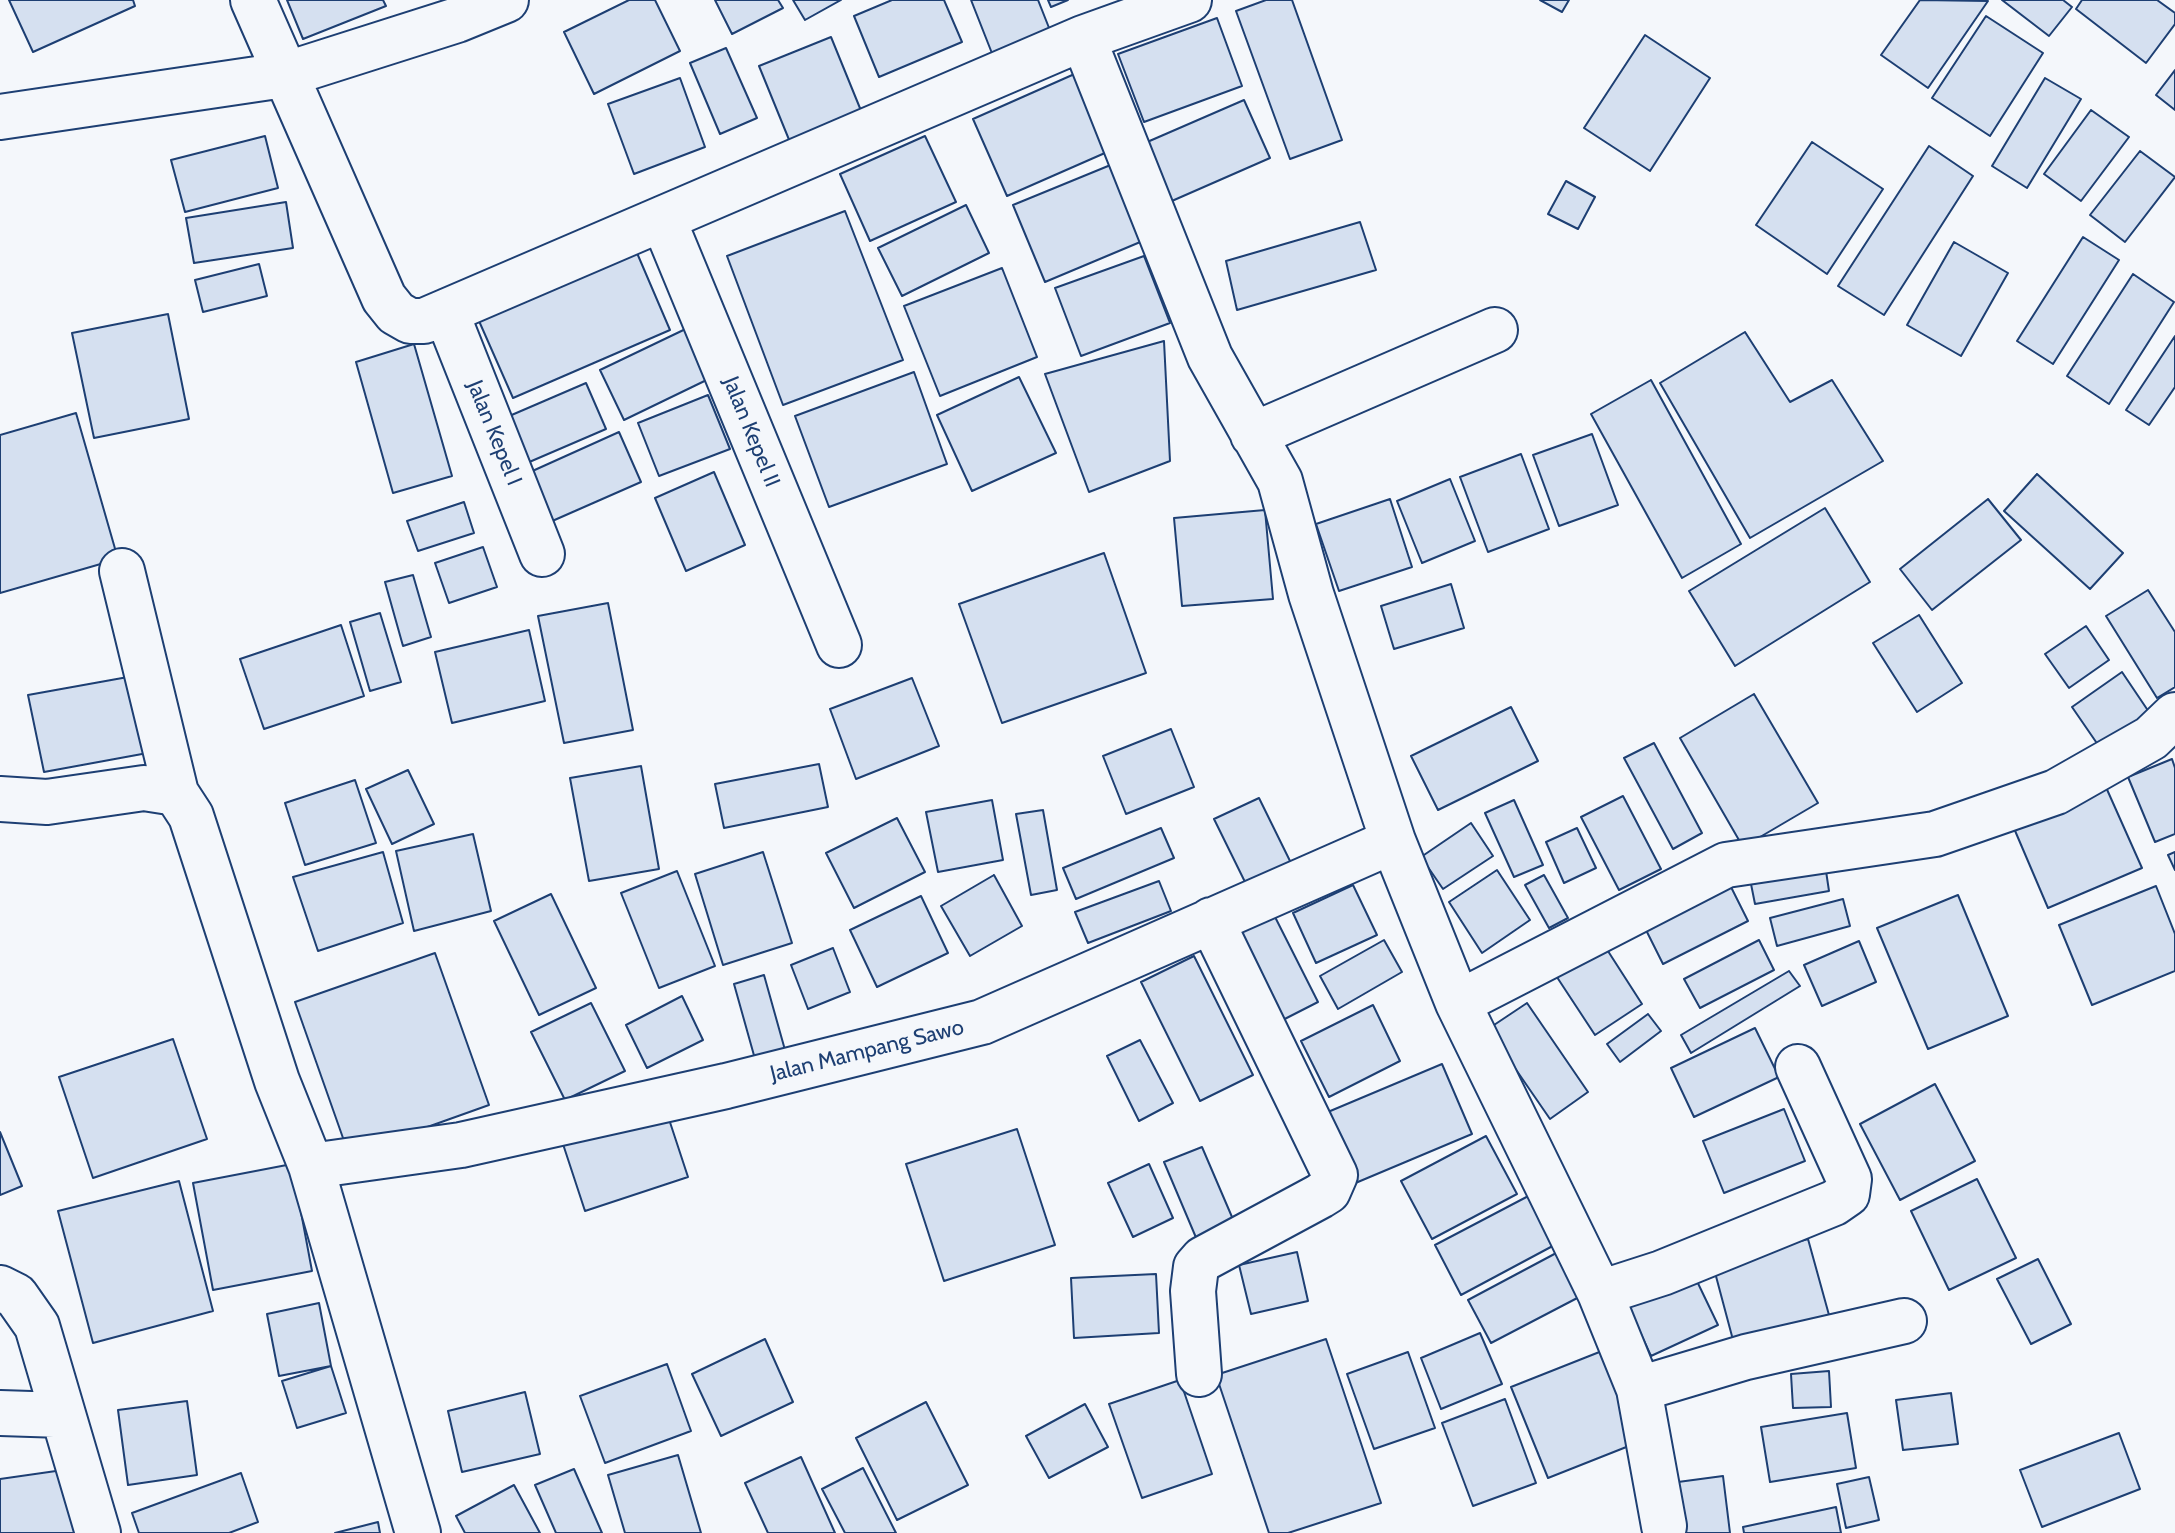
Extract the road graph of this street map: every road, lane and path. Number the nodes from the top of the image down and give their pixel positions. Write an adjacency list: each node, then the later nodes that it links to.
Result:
1 (253, 0): 5 (street)
2 (506, 0): 5 (street)
3 (1189, 0): 4 (street)
4 (1083, 38): 7 (street); 10 (street)
5 (284, 75): 6 (street); 8 (street)
6 (2, 110)
7 (663, 219): 8 (street); 13 (street, Jalan Kepel II)
8 (446, 312): 11 (street, Jalan Kepel I)
9 (1495, 330): 10 (street)
10 (1253, 435): 17 (street)
11 (542, 554)
12 (122, 571): 15 (street)
13 (839, 645)
14 (2175, 715): 19 (street)
15 (176, 793): 16 (street); 21 (street)
16 (0, 799)
17 (1393, 841): 18 (street, Jalan Mampang Sawo); 19 (street)
18 (1211, 920): 21 (street, Jalan Mampang Sawo); 25 (street)
19 (1458, 1003): 23 (street)
20 (1798, 1067): 23 (street)
21 (311, 1166): 31 (street)
22 (0, 1288): 28 (street)
23 (1600, 1293): 26 (street)
24 (1904, 1321): 26 (street)
25 (1199, 1374)
26 (1639, 1389): 29 (street)
27 (0, 1413): 28 (street)
28 (62, 1415): 30 (street)
29 (1664, 1526)
30 (98, 1533)
31 (418, 1533)

